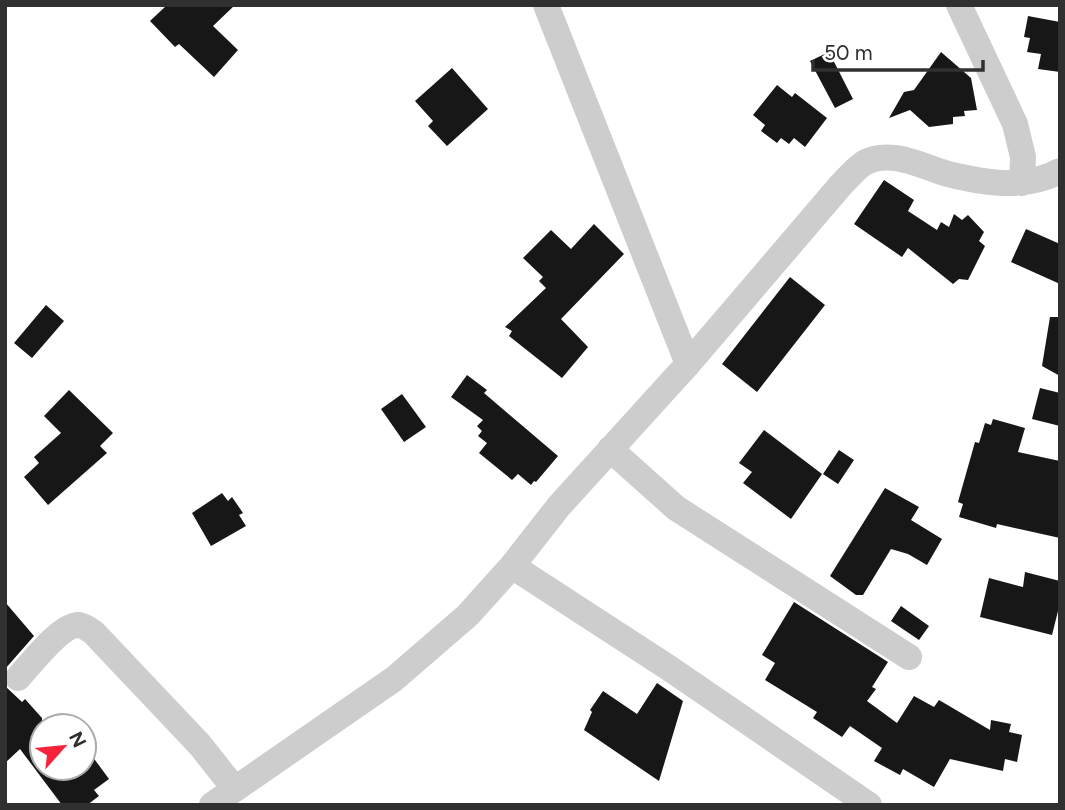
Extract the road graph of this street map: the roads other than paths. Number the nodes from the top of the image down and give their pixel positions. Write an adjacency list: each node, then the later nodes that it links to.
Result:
1 (546, 5): 5 (street)
2 (959, 5): 4 (street)
3 (1060, 171): 4 (street)
4 (1022, 183): 5 (street)
5 (688, 365): 6 (street)
6 (610, 449): 7 (street); 8 (street)
7 (512, 566): 10 (street); 12 (street)
8 (909, 657)
9 (18, 678): 10 (street)
10 (234, 788): 11 (street)
11 (212, 805)
12 (869, 805)

